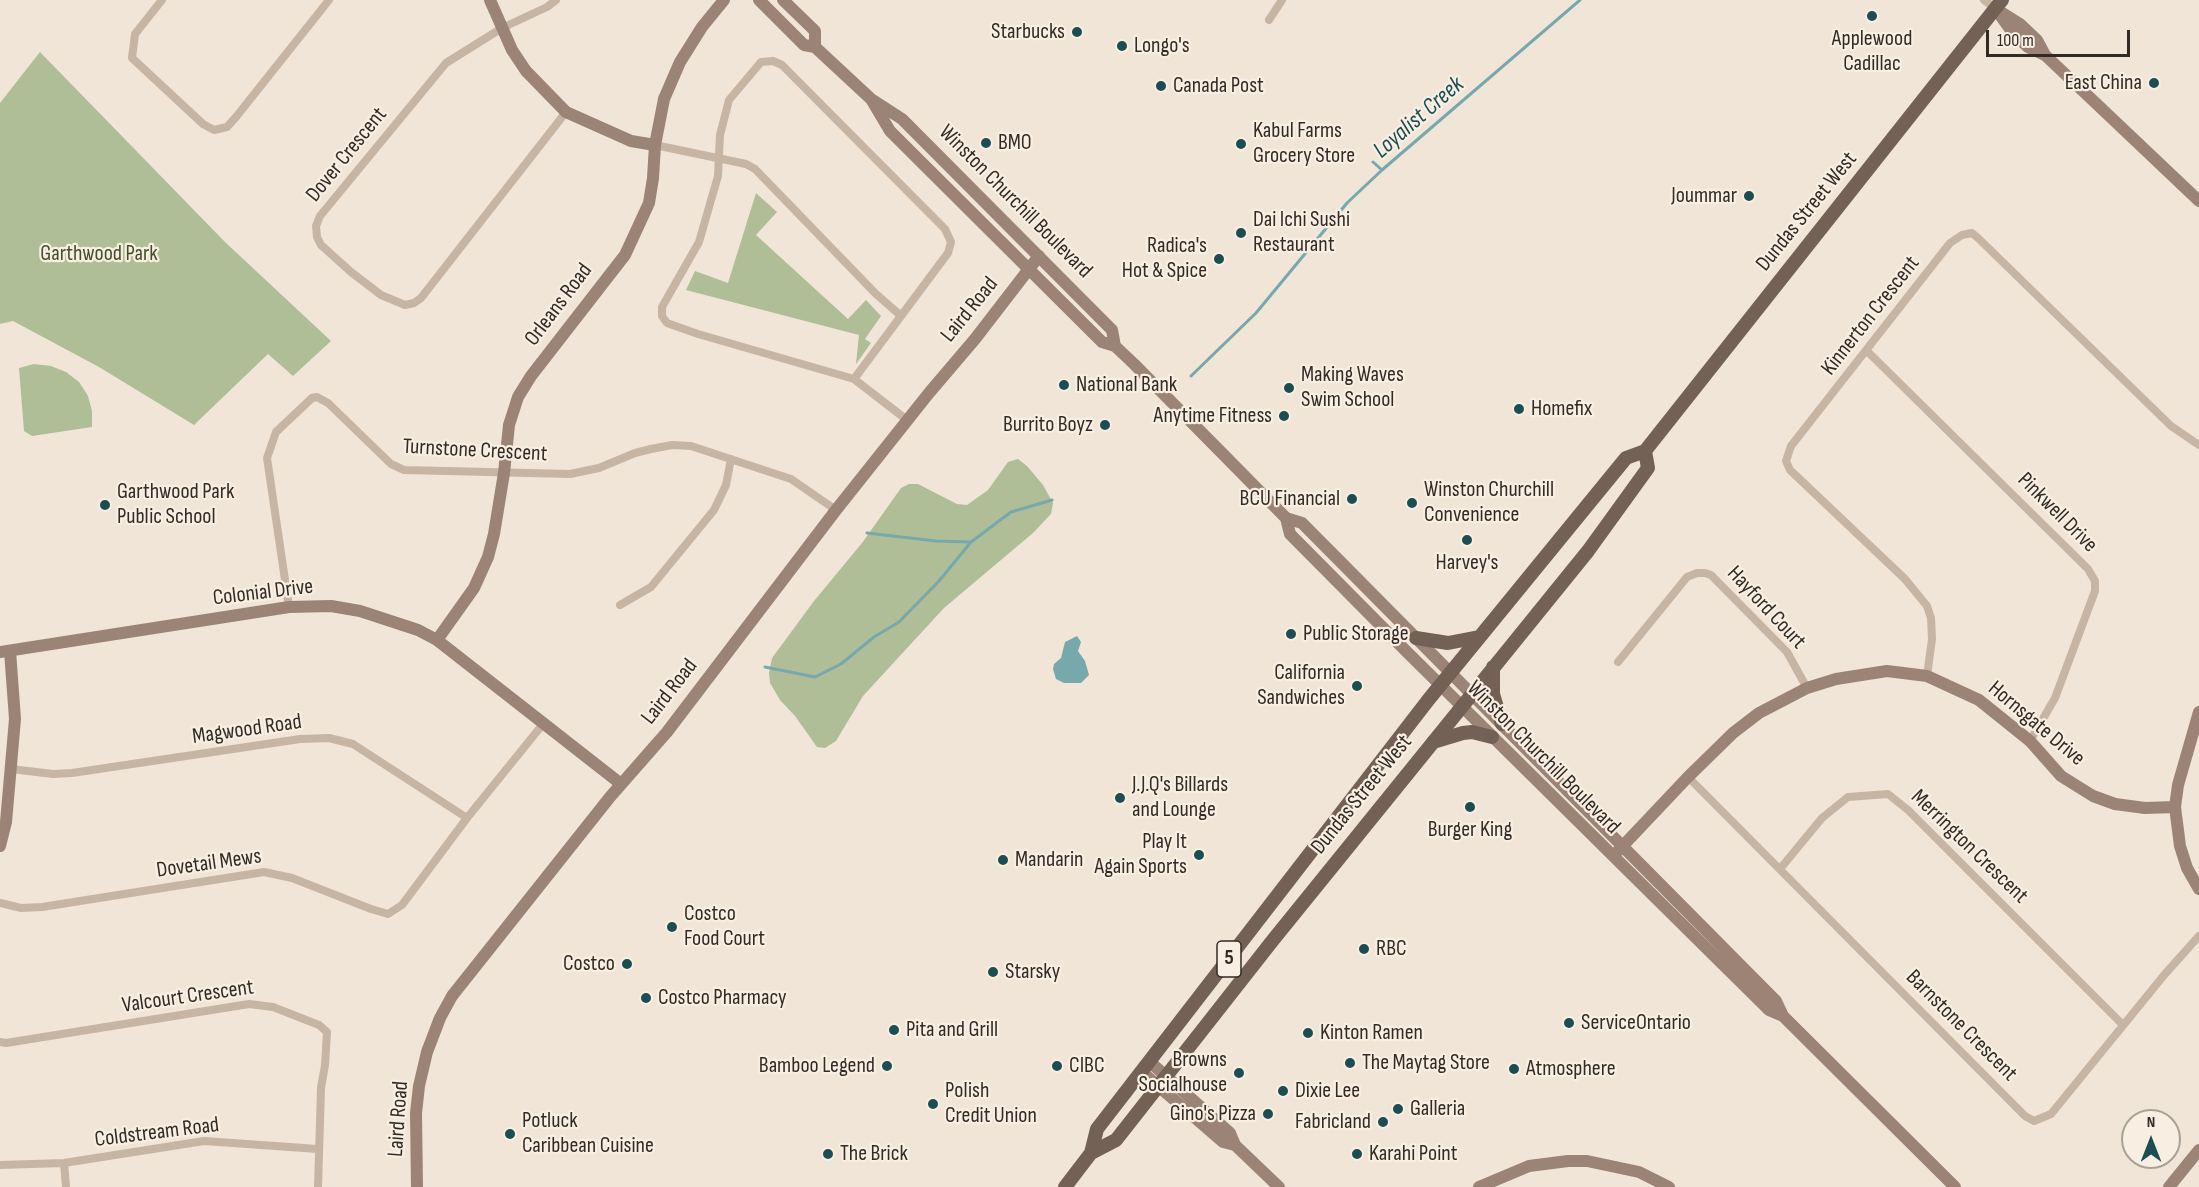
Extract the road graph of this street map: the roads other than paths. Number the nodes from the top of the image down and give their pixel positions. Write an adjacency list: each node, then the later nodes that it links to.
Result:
1 (162, 0): 2 (street)
2 (329, 0)
3 (490, 0): 11 (street)
4 (556, 0): 11 (street)
5 (724, 0): 15 (street, Orleans Road)
6 (759, 0): 12 (street, Winston Churchill Boulevard)
7 (783, 0): 12 (street, Winston Churchill Boulevard)
8 (1282, 0): 10 (street)
9 (1994, 3): 17 (street); 26 (main road, Dundas Street West)
10 (1269, 20)
11 (502, 28): 14 (street); 14 (street, Dover Crescent)
12 (815, 47): 13 (street, Winston Churchill Boulevard)
13 (871, 99): 18 (street, Winston Churchill Boulevard); 19 (street, Winston Churchill Boulevard)
14 (566, 112): 15 (street)
15 (654, 145): 16 (street); 28 (street, Orleans Road)
16 (718, 159): 20 (street); 20 (street); 23 (street)
17 (2199, 201)
18 (1040, 256): 19 (street, Laird Road); 21 (street, Winston Churchill Boulevard)
19 (1029, 269): 21 (street, Winston Churchill Boulevard); 24 (street, Laird Road)
20 (900, 315): 23 (street)
21 (1115, 346): 30 (street, Winston Churchill Boulevard)
22 (1867, 351): 25 (street, Kinnerton Crescent); 40 (street, Kinnerton Crescent); 49 (street, Pinkwell Drive)
23 (854, 379): 24 (street)
24 (907, 420): 29 (street, Laird Road)
25 (2199, 446)
26 (1645, 451): 33 (main road, Dundas Street West); 38 (main road, Dundas Street West)
27 (731, 459): 28 (street, Turnstone Crescent); 29 (street, Turnstone Crescent); 31 (street)
28 (504, 473): 32 (street, Turnstone Crescent); 35 (street, Orleans Road)
29 (836, 510): 53 (street, Laird Road)
30 (1286, 518): 34 (street, Winston Churchill Boulevard); 41 (street, Winston Churchill Boulevard)
31 (620, 605)
32 (289, 607): 35 (street, Colonial Drive); 36 (street, Colonial Drive)
33 (1479, 637): 34 (main road); 39 (main road, Dundas Street West)
34 (1416, 638): 39 (street, Winston Churchill Boulevard)
35 (437, 640): 46 (street, Colonial Drive)
36 (5, 652): 51 (street)
37 (1618, 662): 42 (street, Hayford Court)
38 (1493, 667): 43 (main road, Dundas Street West); 47 (main road)
39 (1450, 672): 41 (main road, Dundas Street West); 43 (street, Winston Churchill Boulevard)
40 (1928, 676): 42 (street, Hornsgate Drive); 49 (street, Hornsgate Drive)
41 (1440, 685): 44 (street, Winston Churchill Boulevard); 66 (main road, Dundas Street West / 5)
42 (1807, 688): 52 (street, Hornsgate Drive)
43 (1472, 694): 44 (main road, Dundas Street West); 47 (street, Winston Churchill Boulevard)
44 (1461, 706): 48 (street, Winston Churchill Boulevard); 50 (main road, Dundas Street West / 5)
45 (2199, 712): 54 (street)
46 (543, 724): 53 (street, Colonial Drive); 55 (street, Dovetail Mews)
47 (1502, 724): 56 (street, Winston Churchill Boulevard)
48 (1492, 737): 50 (main road); 58 (street, Winston Churchill Boulevard)
49 (2030, 741): 54 (street, Hornsgate Drive)
50 (1431, 743): 67 (main road, Dundas Street West / 5)
51 (11, 769): 55 (street, Magwood Road); 57 (street)
52 (1688, 777): 56 (street, Hornsgate Drive); 59 (street, Barnstone Crescent)
53 (621, 784): 75 (street, Laird Road)
54 (2175, 807): 60 (street)
55 (467, 818): 61 (street, Dovetail Mews)
56 (1623, 845): 58 (street, Hornsgate Drive); 63 (street, Winston Churchill Boulevard)
57 (0, 846)
58 (1612, 856): 63 (street, Winston Churchill Boulevard)
59 (1780, 868): 64 (street, Merrington Crescent); 64 (street, Barnstone Crescent)
60 (2199, 889)
61 (0, 903)
62 (2199, 936): 64 (street, Barnstone Crescent)
63 (1783, 1016): 80 (street, Winston Churchill Boulevard)
64 (2123, 1024)
65 (0, 1042): 68 (street, Valcourt Crescent)
66 (1146, 1067): 67 (street); 70 (main road, Dundas Street West / 5)
67 (1162, 1081): 70 (main road, Dundas Street West / 5); 77 (street)
68 (318, 1149): 71 (street, Coldstream Road); 74 (street, Valcourt Crescent)
69 (2199, 1150): 81 (street)
70 (1091, 1153): 76 (main road, Dundas Street West / 5)
71 (64, 1163): 72 (street, Coldstream Road); 73 (street)
72 (0, 1165)
73 (66, 1187)
74 (318, 1187)
75 (417, 1187)
76 (1065, 1187)
77 (1279, 1187)
78 (1479, 1187): 79 (street)
79 (1669, 1187)
80 (1955, 1187)
81 (2169, 1187)

